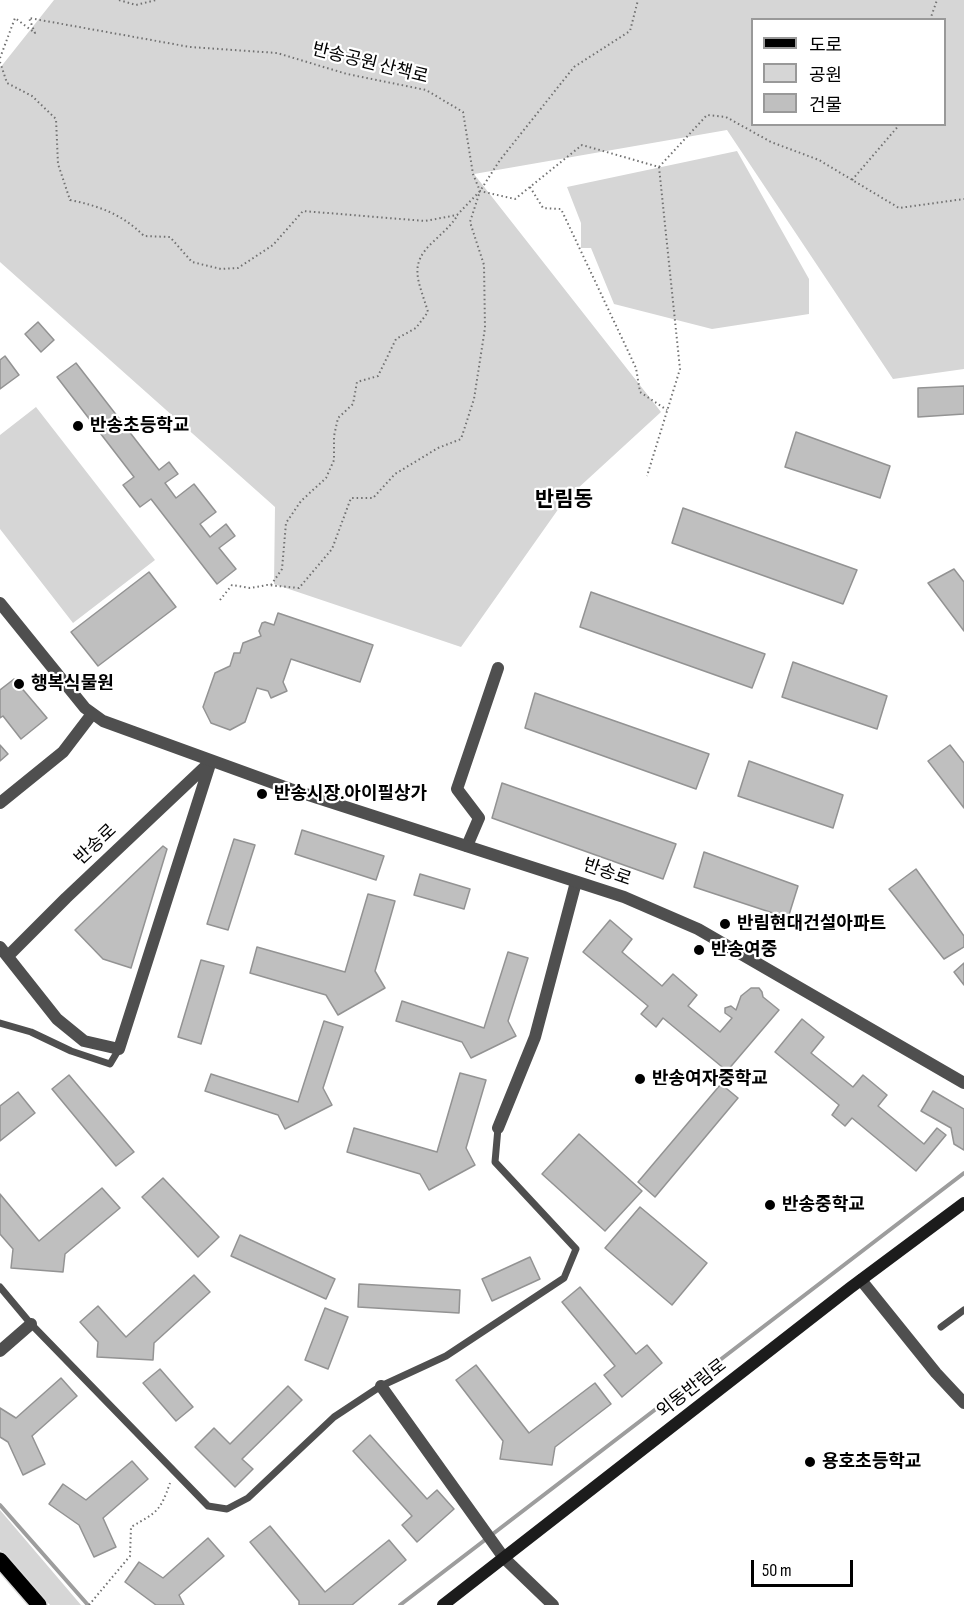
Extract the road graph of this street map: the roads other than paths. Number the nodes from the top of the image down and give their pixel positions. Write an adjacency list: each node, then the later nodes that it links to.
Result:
1 (0, 603): 3 (street, 반송로)
2 (498, 668): 6 (street)
3 (92, 714): 4 (street, 반송로); 5 (street)
4 (211, 761): 6 (street, 반송로); 8 (street, 반송로); 10 (street)
5 (0, 803)
6 (467, 846): 7 (street, 반송로)
7 (576, 882): 11 (street, 반송로); 12 (street)
8 (4, 951): 10 (street)
9 (0, 1023): 10 (lane)
10 (119, 1049)
11 (964, 1083)
12 (498, 1128): 20 (lane)
13 (964, 1203): 14 (main road, 외동반림로)
14 (861, 1280): 21 (street); 22 (main road, 외동반림로)
15 (0, 1287): 17 (lane)
16 (964, 1310): 18 (lane)
17 (31, 1324): 19 (street); 20 (lane)
18 (941, 1327)
19 (0, 1351)
20 (381, 1386): 22 (street)
21 (964, 1403)
22 (504, 1558): 25 (main road, 외동반림로); 26 (street)
23 (0, 1560): 24 (main road)
24 (39, 1605)
25 (443, 1605)
26 (554, 1605)

